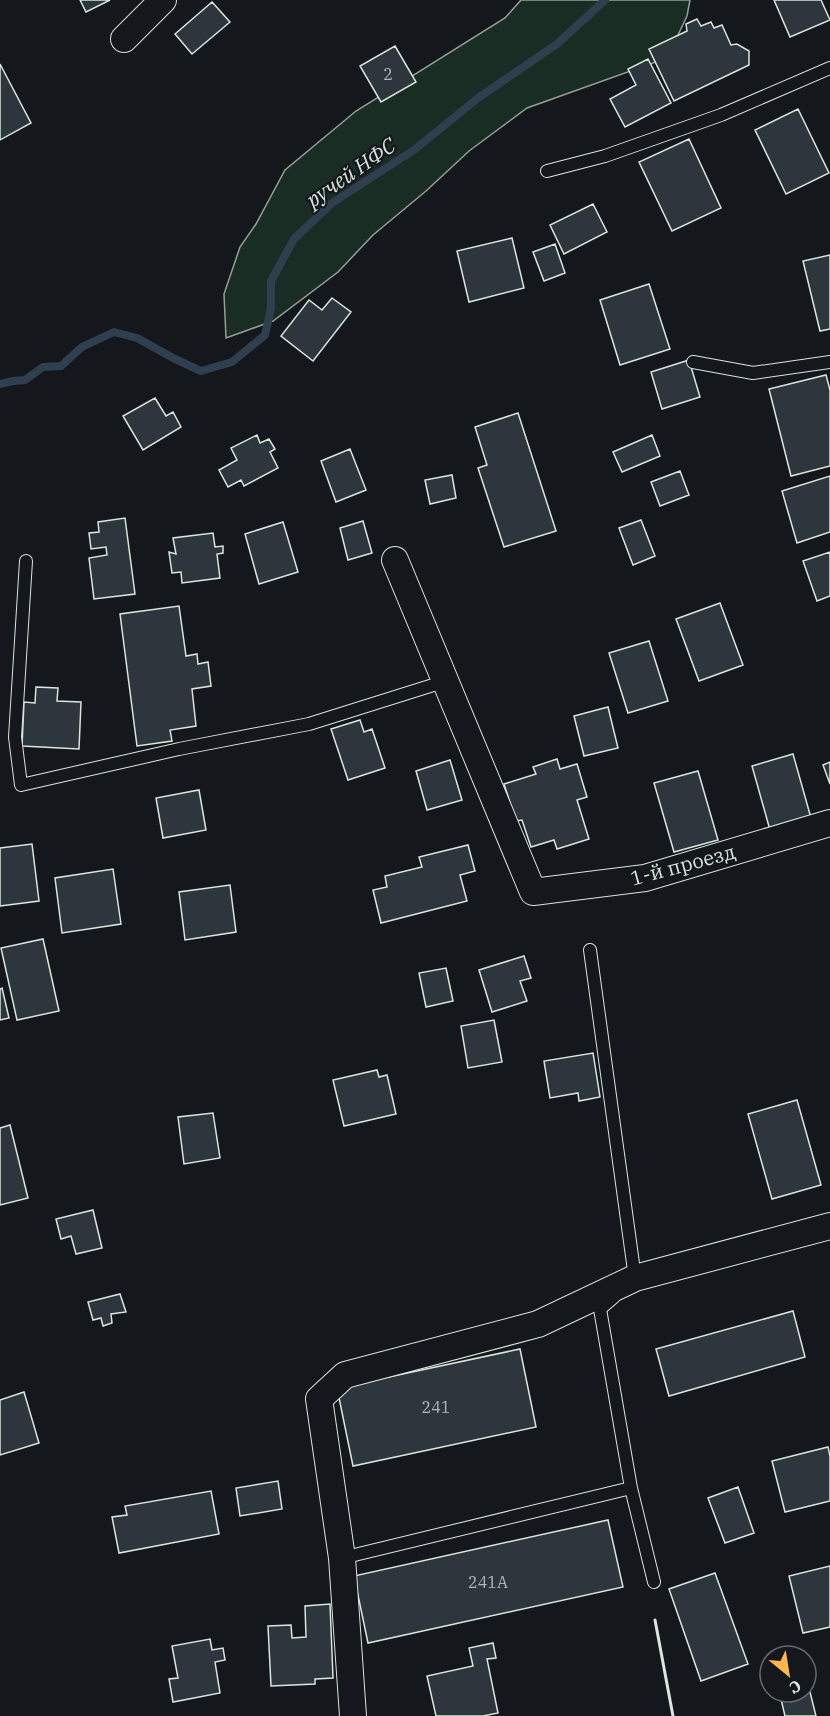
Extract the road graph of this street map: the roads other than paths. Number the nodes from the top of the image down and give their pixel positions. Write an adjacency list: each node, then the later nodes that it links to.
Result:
1 (163, 0): 2 (street)
2 (124, 39)
3 (830, 68): 4 (lane)
4 (547, 171)
5 (693, 362): 6 (lane)
6 (830, 362)
7 (395, 560): 9 (street)
8 (26, 561): 9 (lane)
9 (446, 681): 10 (street, 1-й проезд)
10 (830, 823)
11 (590, 950): 13 (lane)
12 (830, 1226): 13 (street)
13 (635, 1278): 14 (lane); 15 (street)
14 (631, 1488): 15 (lane); 16 (lane)
15 (342, 1558): 17 (street)
16 (654, 1582)
17 (353, 1716)

